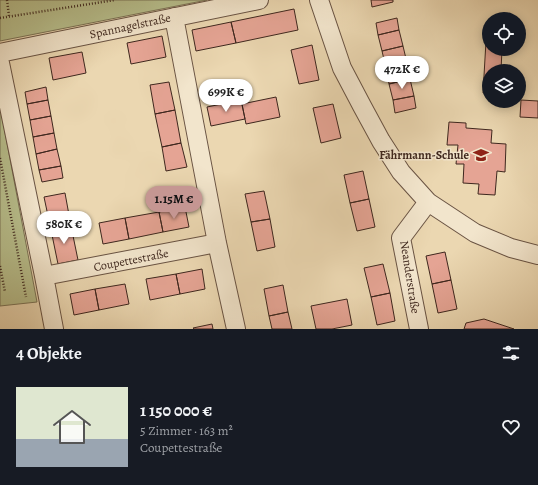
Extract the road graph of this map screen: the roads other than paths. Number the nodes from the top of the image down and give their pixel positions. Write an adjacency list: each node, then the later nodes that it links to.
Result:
1 (259, 0): 3 (street, Spannagelstraße)
2 (319, 0): 6 (street)
3 (174, 17): 4 (street, Spannagelstraße); 7 (street)
4 (0, 53)
5 (0, 63): 9 (street)
6 (428, 202): 8 (street); 12 (street, Neanderstraße)
7 (217, 243): 9 (street, Coupettestraße); 11 (street)
8 (538, 255)
9 (44, 276): 10 (street)
10 (54, 329)
11 (236, 329)
12 (419, 329)

